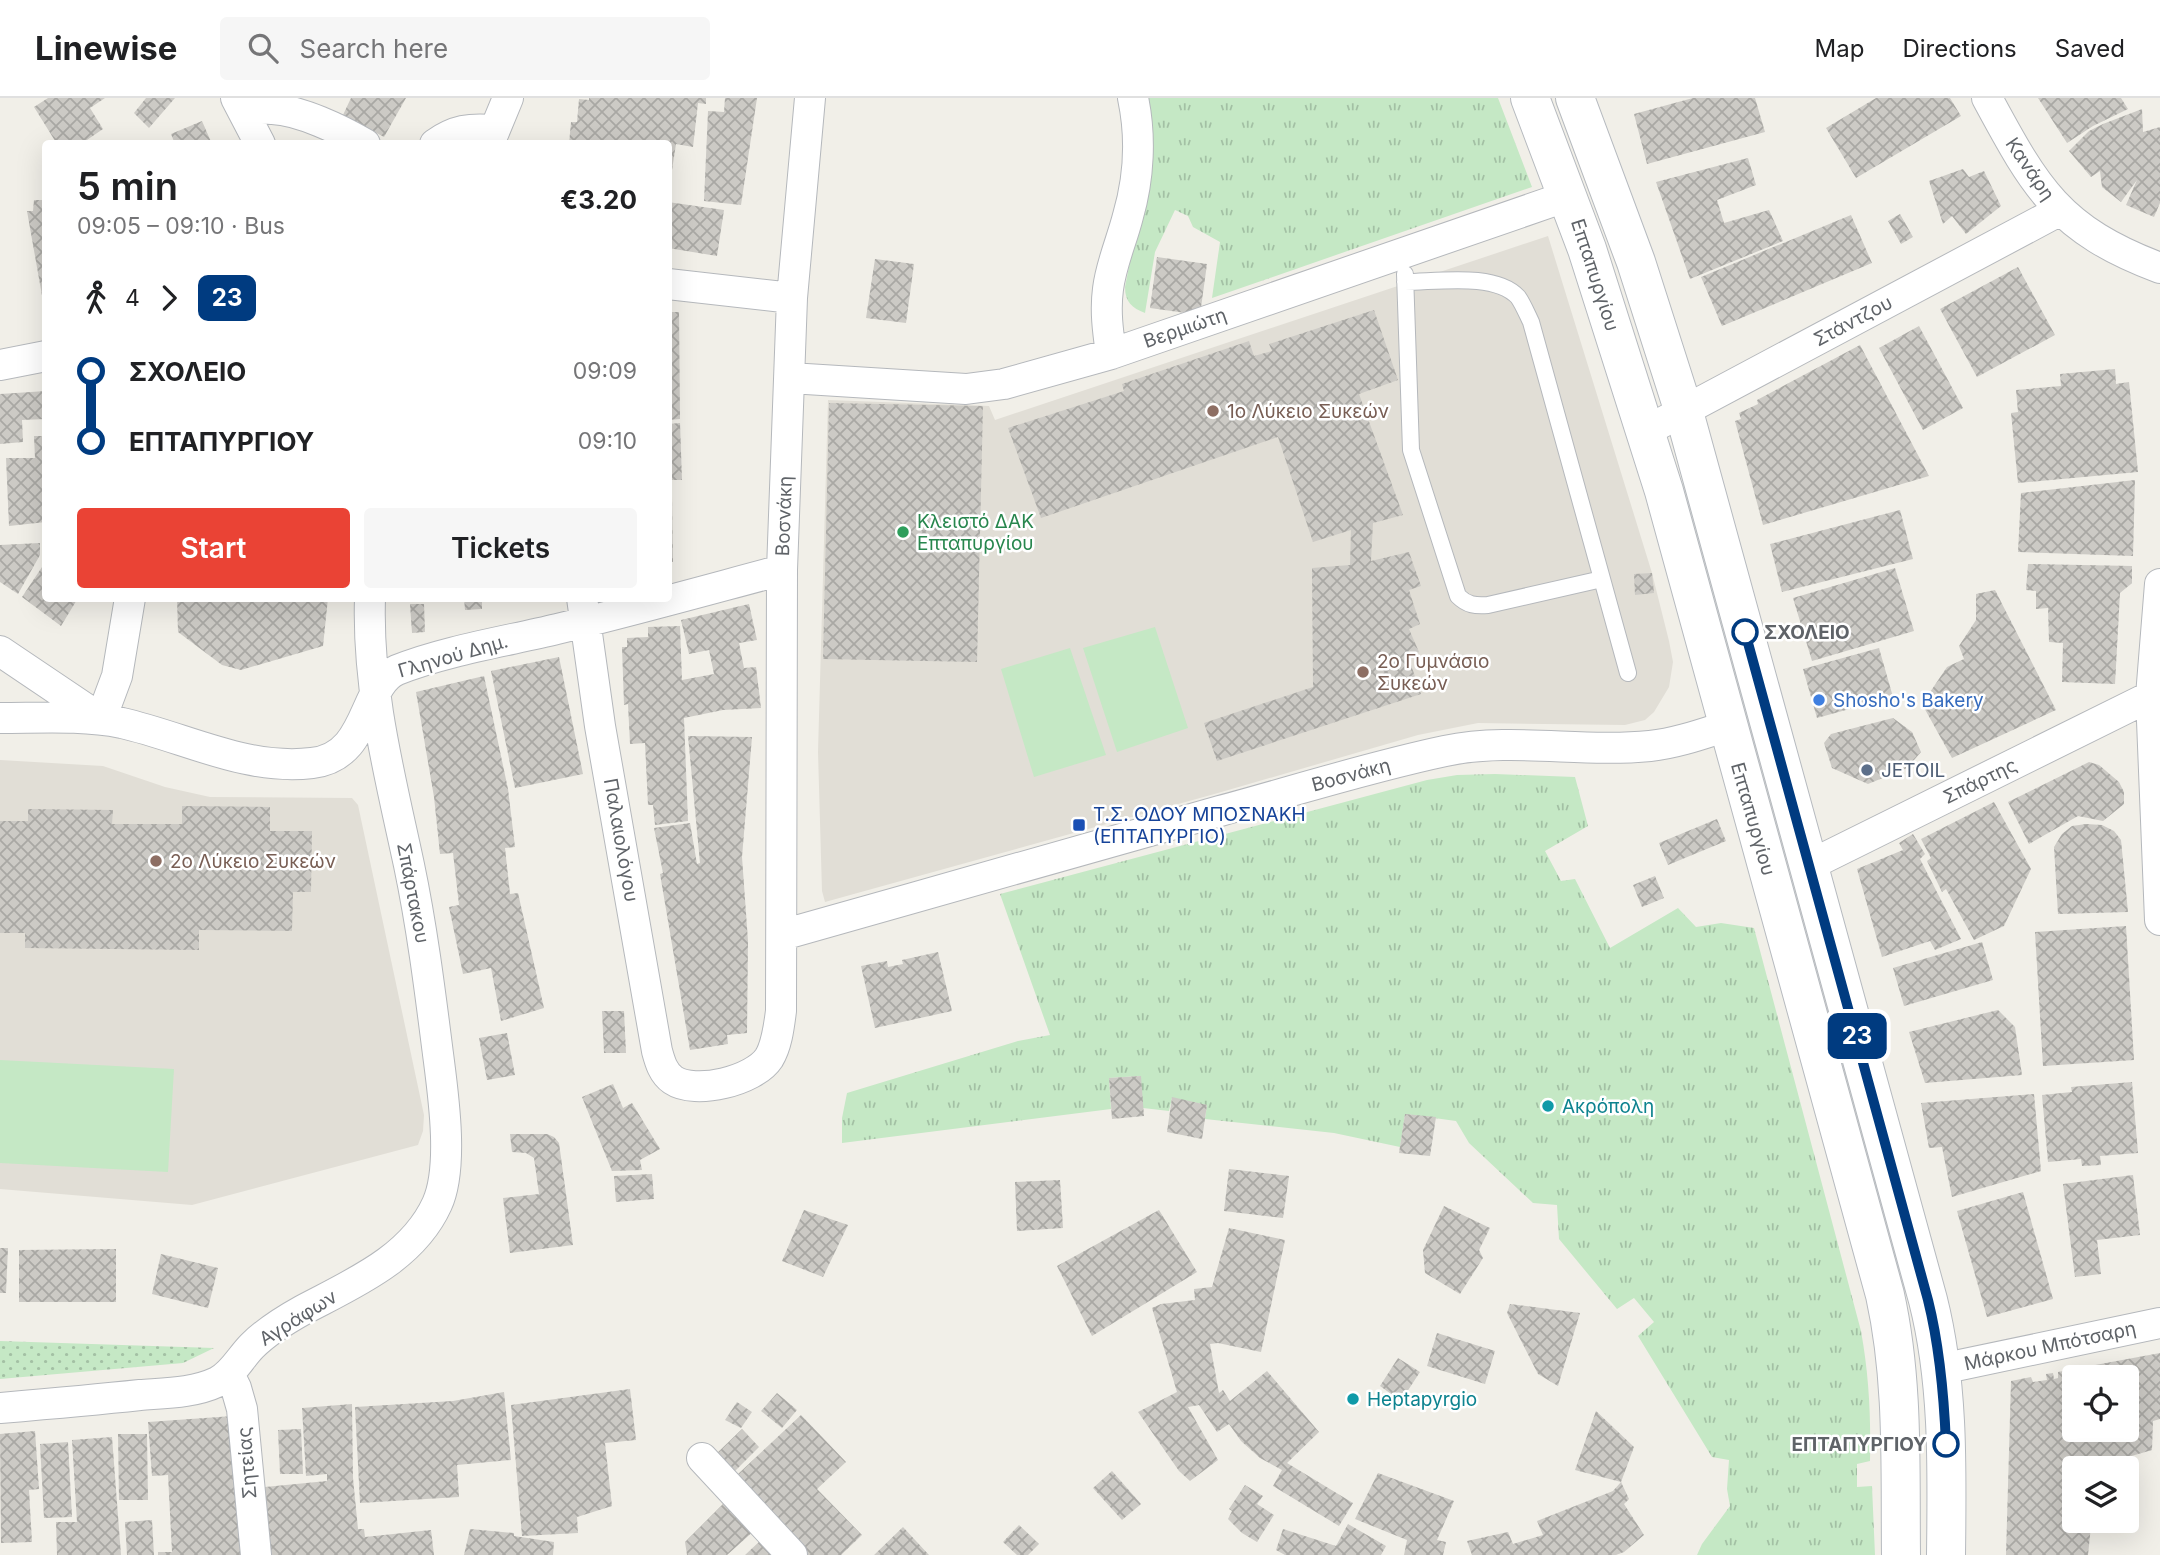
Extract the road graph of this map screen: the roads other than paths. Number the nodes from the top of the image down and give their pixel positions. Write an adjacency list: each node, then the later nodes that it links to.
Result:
1 (508, 98): 8 (street)
2 (810, 98): 18 (street, Βοσνάκη)
3 (1133, 98): 19 (street)
4 (1530, 98): 12 (main road, Επταπυργίου)
5 (1575, 98): 23 (main road)
6 (1987, 98): 13 (street, Κανάρη)
7 (240, 105): 9 (street); 10 (street)
8 (491, 137): 11 (street)
9 (258, 140)
10 (356, 140)
11 (441, 140)
12 (1568, 196): 14 (street, Βερμιώτη); 24 (main road, Επταπυργίου)
13 (2059, 211): 15 (street, Κανάρη); 23 (street, Στάντζου)
14 (1405, 253): 16 (lane); 19 (street, Βερμιώτη)
15 (2160, 268)
16 (1405, 282): 26 (lane); 26 (lane)
17 (672, 284): 18 (street)
18 (792, 298): 22 (street, Βοσνάκη)
19 (1111, 354): 22 (street, Βερμιώτη)
20 (42, 357): 21 (street)
21 (0, 365)
22 (790, 378): 25 (street, Βοσνάκη)
23 (1684, 412): 24 (street, Στάντζου); 40 (main road)
24 (1646, 431): 39 (main road, Επταπυργίου)
25 (782, 570): 28 (street, Γληνού Δημ.); 42 (street, Βοσνάκη)
26 (1602, 579): 34 (lane)
27 (2160, 584): 35 (street)
28 (672, 592)
29 (129, 602): 38 (street)
30 (370, 602): 36 (street, Σπάρτακου)
31 (623, 602): 32 (street, Γληνού Δημ.)
32 (583, 610): 36 (street, Γληνού Δημ.); 43 (street, Παλαιολόγου)
33 (0, 651): 38 (street)
34 (1628, 673)
35 (2151, 696): 40 (street, Σπάρτης); 41 (street)
36 (374, 698): 38 (street, Γληνού Δημ.); 44 (street, Σπάρτακου)
37 (0, 718): 38 (street, Γληνού Δημ.)
38 (101, 719)
39 (1727, 726): 42 (street, Βοσνάκη); 52 (main road, Επταπυργίου)
40 (1810, 865): 46 (main road)
41 (2160, 920)
42 (782, 935): 43 (street, Βοσνάκη)
43 (671, 1079)
44 (441, 1189): 47 (street, Αγράφων)
45 (2160, 1323): 46 (street, Μάρκου Μπότσαρη)
46 (1941, 1369): 53 (main road)
47 (229, 1374): 48 (street, Αγράφων); 50 (street, Σητείας)
48 (0, 1408)
49 (702, 1458): 51 (street)
50 (256, 1555)
51 (792, 1555)
52 (1902, 1555)
53 (1946, 1555)

